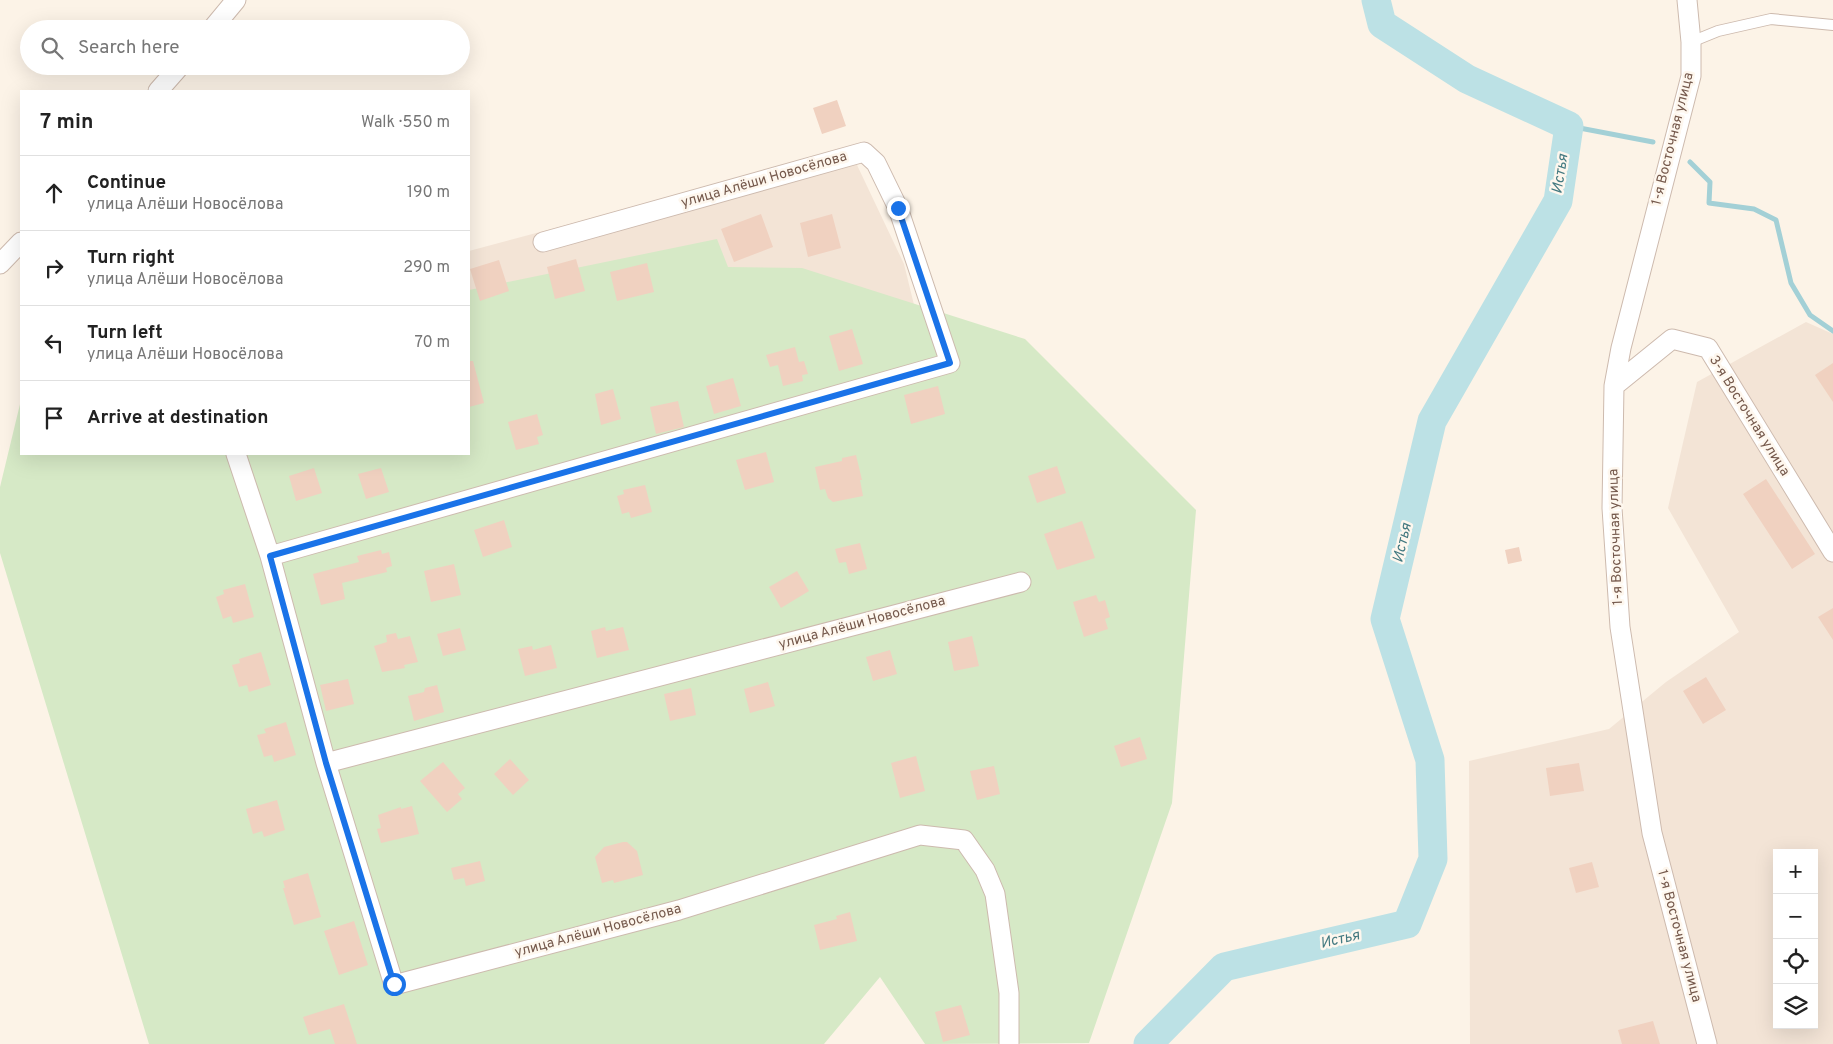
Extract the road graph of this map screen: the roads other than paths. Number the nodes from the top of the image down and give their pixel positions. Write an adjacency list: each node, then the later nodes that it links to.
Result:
1 (236, 0): 3 (street)
2 (1687, 0): 5 (street, 1-я Восточная улица)
3 (219, 20)
4 (1833, 25): 5 (lane)
5 (1691, 42): 11 (street, 1-я Восточная улица)
6 (172, 75): 7 (street)
7 (159, 90)
8 (543, 242): 14 (street, улица Алёши Новосёлова)
9 (20, 243): 10 (street)
10 (0, 264)
11 (1614, 386): 13 (street, 3-я Восточная улица); 18 (street, 1-я Восточная улица)
12 (236, 455): 14 (street, улица Алёши Новосёлова)
13 (1833, 552)
14 (270, 556): 16 (street, улица Алёши Новосёлова)
15 (1021, 582): 16 (street, улица Алёши Новосёлова)
16 (326, 763): 17 (street, улица Алёши Новосёлова)
17 (1009, 1044)
18 (1707, 1044)

